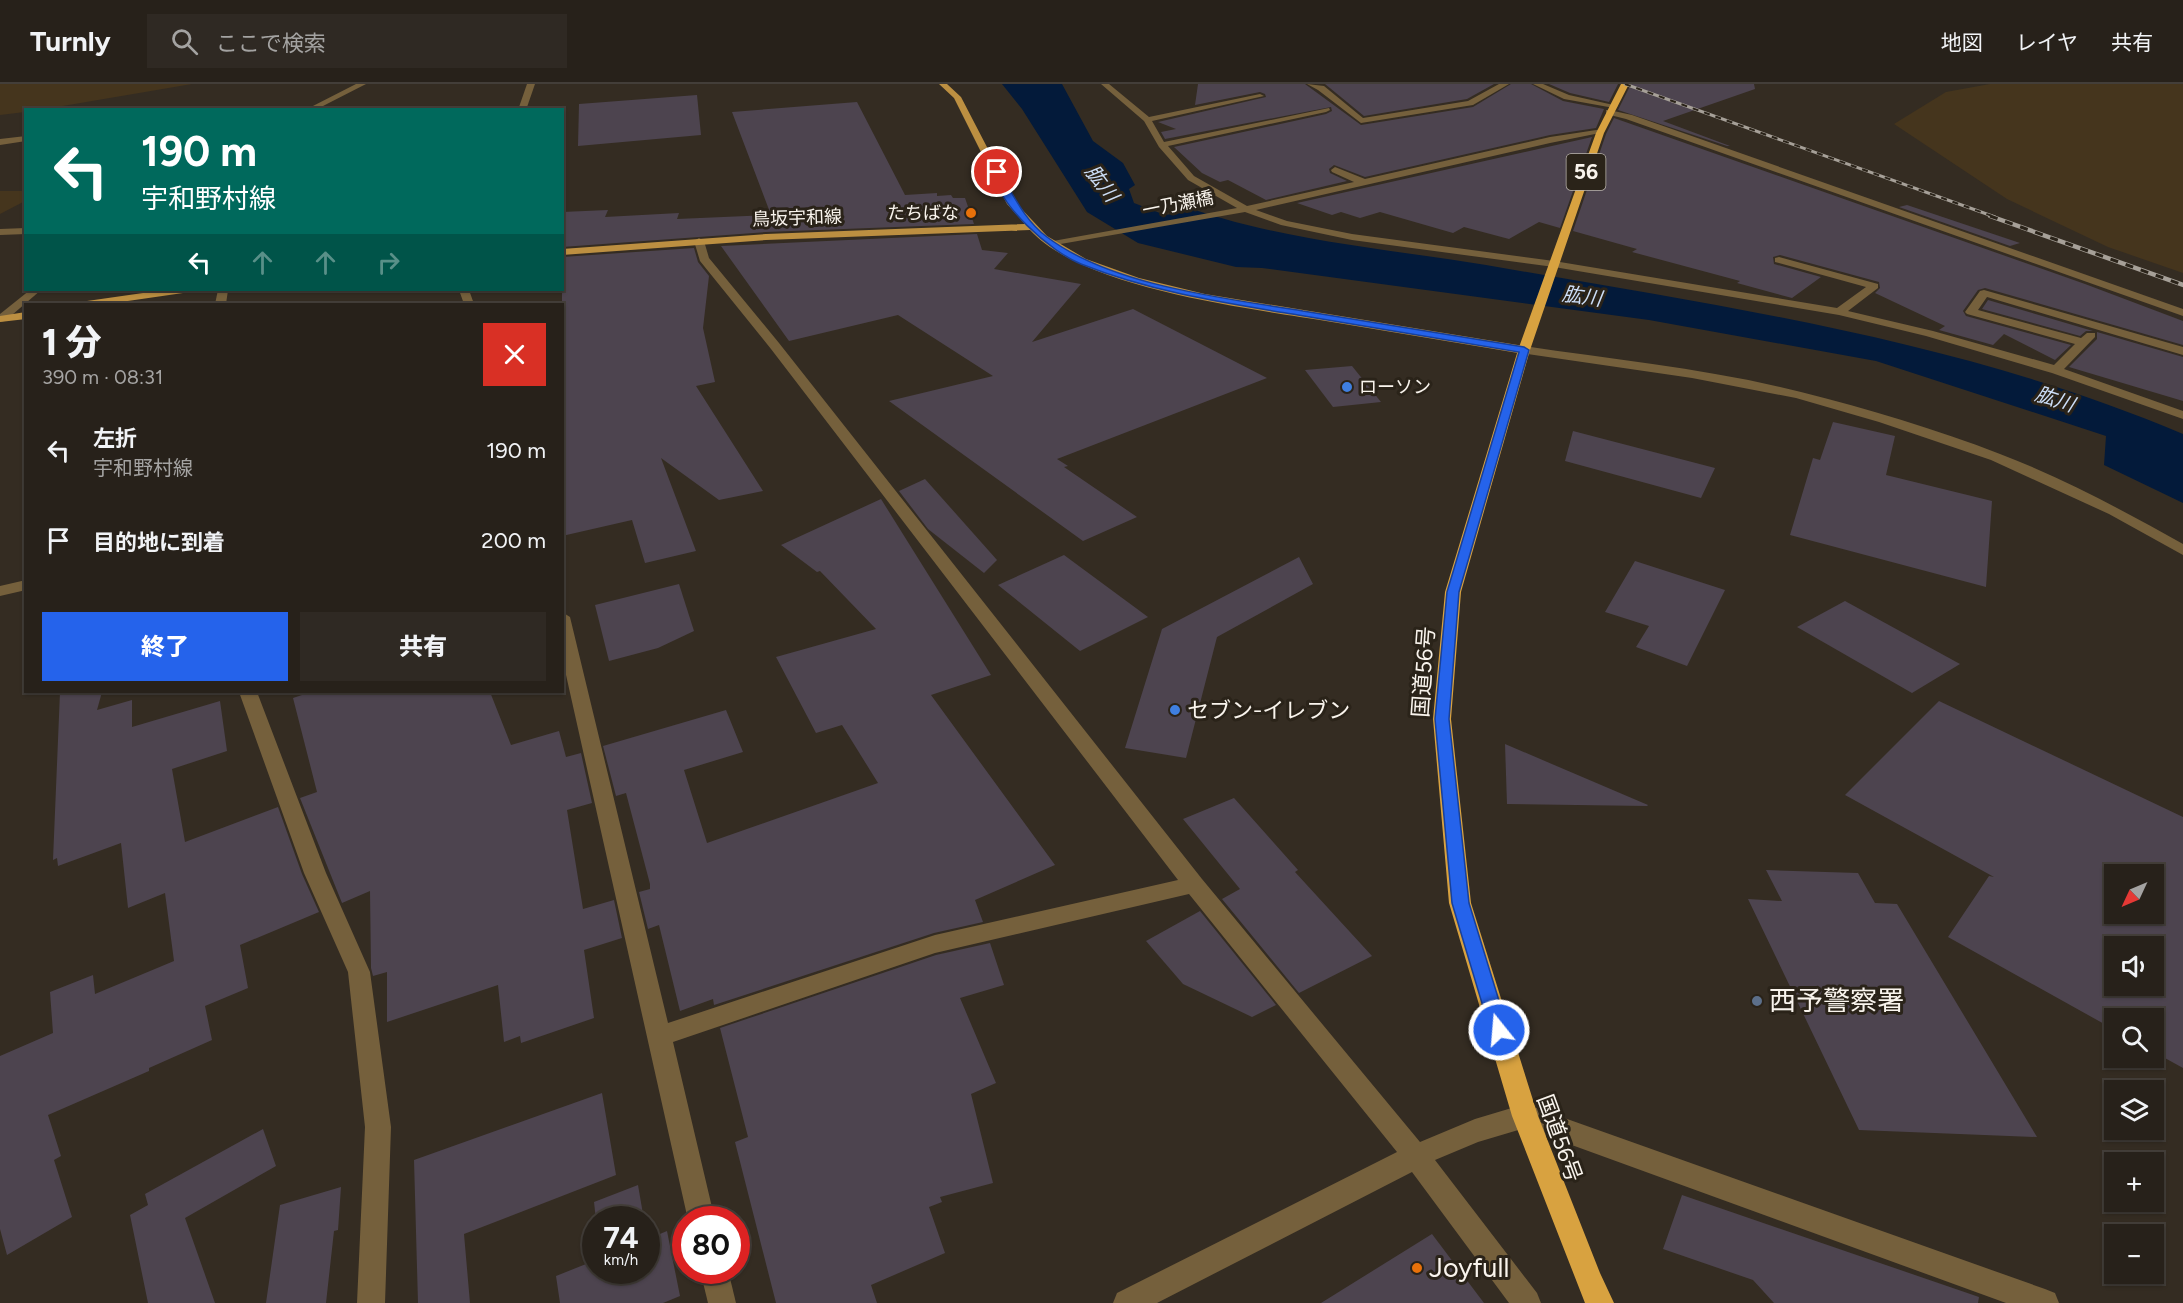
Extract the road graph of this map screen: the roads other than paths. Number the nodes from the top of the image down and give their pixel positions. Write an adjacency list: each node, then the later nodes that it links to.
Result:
1 (362, 84): 10 (street)
2 (531, 84): 11 (street)
3 (943, 84): 26 (main road)
4 (1105, 84): 16 (street)
5 (1311, 84): 6 (street)
6 (1505, 84)
7 (1537, 84): 12 (street)
8 (1625, 84): 12 (highway, 国道56号 / 56)
9 (1260, 96): 13 (street)
10 (314, 108)
11 (523, 108)
12 (1611, 109): 19 (highway, 国道56号 / 56); 38 (street)
13 (1195, 110): 15 (street); 16 (street)
14 (1326, 110): 18 (street)
15 (1214, 117)
16 (1146, 120): 22 (street)
17 (1224, 121): 18 (street)
18 (1244, 128): 22 (street)
19 (1600, 131): 24 (street, 一乃瀬橋); 33 (highway, 国道56号 / 56)
20 (24, 138): 21 (street)
21 (0, 142)
22 (1162, 146): 25 (street)
23 (1335, 170): 24 (street)
24 (1363, 182): 25 (street, 一乃瀬橋)
25 (1246, 209): 30 (street, 一乃瀬橋); 33 (street)
26 (1033, 227): 29 (main road, 鳥坂宇和線); 30 (main road)
27 (24, 231): 28 (street)
28 (0, 232)
29 (699, 241): 31 (main road, 鳥坂宇和線); 52 (street)
30 (1053, 244): 43 (main road)
31 (564, 252)
32 (1779, 260): 37 (street)
33 (1553, 269): 37 (street); 43 (highway, 国道56号 / 56)
34 (35, 291): 40 (street)
35 (176, 291): 36 (main road)
36 (94, 303)
37 (1839, 312): 45 (street)
38 (2183, 313)
39 (24, 315): 40 (main road)
40 (1, 319)
41 (2099, 327): 42 (street); 42 (street); 44 (street)
42 (2084, 343): 45 (street)
43 (1524, 350): 47 (street); 54 (highway, 国道56号 / 56)
44 (2183, 351)
45 (2056, 370): 46 (street)
46 (2182, 414)
47 (2183, 550)
48 (24, 585): 49 (street)
49 (0, 591)
50 (564, 626): 53 (street)
51 (248, 693): 58 (street)
52 (1194, 885): 53 (street); 55 (street)
53 (659, 1036): 56 (street)
54 (1525, 1116): 55 (street); 62 (highway, 国道56号 / 56); 63 (street)
55 (1416, 1156): 60 (street); 61 (street)
56 (699, 1206)
57 (717, 1284): 59 (street)
58 (371, 1303)
59 (722, 1303)
60 (1127, 1303)
61 (1527, 1303)
62 (1600, 1303)
63 (2045, 1303)

